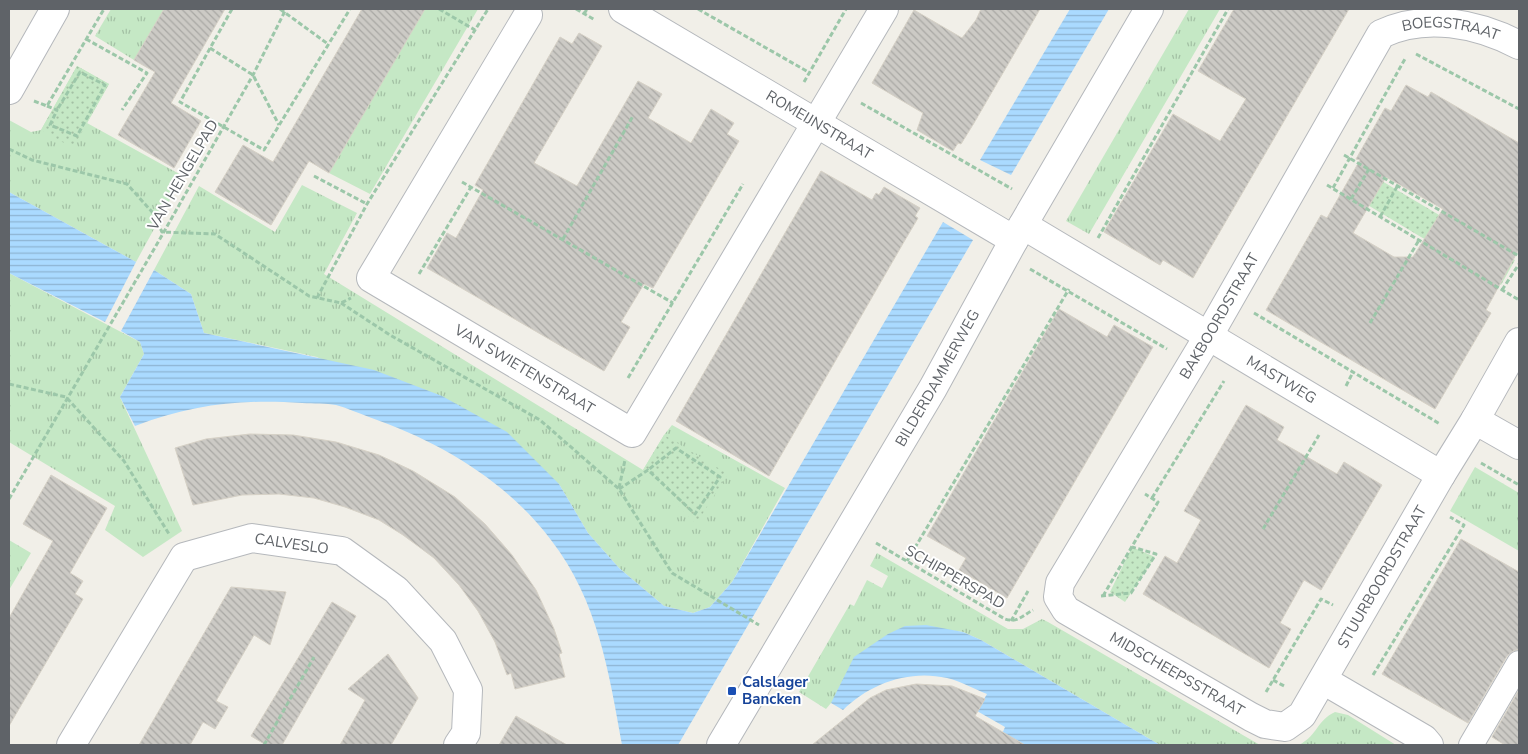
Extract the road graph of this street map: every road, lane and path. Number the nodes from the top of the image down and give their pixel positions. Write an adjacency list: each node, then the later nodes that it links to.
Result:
1 (54, 9): 28 (street)
2 (104, 9): 21 (path)
3 (232, 9): 24 (path)
4 (280, 9): 16 (path)
5 (286, 9): 16 (path, VAN HENGELPAD)
6 (350, 9): 22 (path)
7 (438, 9): 19 (path)
8 (488, 9): 19 (path)
9 (576, 9): 17 (path)
10 (587, 9): 17 (path)
11 (698, 9): 25 (path)
12 (846, 9): 25 (path)
13 (884, 9): 27 (street, VAN SWIETENSTRAAT)
14 (1149, 9): 52 (street, BILDERDAMMERWEG)
15 (525, 11): 41 (street)
16 (283, 13): 22 (path); 26 (path, VAN HENGELPAD)
17 (584, 14): 18 (path)
18 (612, 16): 30 (street, ROMEIJNSTRAAT)
19 (475, 30): 50 (path)
20 (1381, 34): 23 (street, BOEGSTRAAT); 38 (street, BAKBOORDSTRAAT)
21 (86, 39): 29 (path); 33 (path)
22 (328, 44): 37 (path)
23 (1519, 45)
24 (210, 48): 26 (path); 36 (path)
25 (809, 73): 27 (path); 30 (path)
26 (253, 74): 36 (path, VAN HENGELPAD); 37 (path)
27 (837, 89): 35 (street, VAN SWIETENSTRAAT); 52 (path)
28 (20, 95): 29 (path)
29 (47, 106): 32 (path)
30 (788, 106): 35 (street, ROMEIJNSTRAAT)
31 (1519, 109): 40 (path)
32 (57, 110): 32 (path)
33 (122, 110)
34 (634, 116): 54 (path)
35 (816, 123): 52 (street, ROMEIJNSTRAAT); 66 (street, VAN SWIETENSTRAAT)
36 (223, 126): 37 (path); 53 (path, VAN HENGELPAD)
37 (280, 126)
38 (1320, 140): 40 (path); 43 (street, BAKBOORDSTRAAT)
39 (9, 149): 53 (path)
40 (1349, 158): 42 (path); 48 (path)
41 (437, 167): 47 (path); 58 (street)
42 (1369, 168): 46 (path); 49 (path)
43 (1303, 170): 48 (path); 62 (street, BAKBOORDSTRAAT)
44 (314, 176): 50 (path)
45 (744, 183): 64 (path)
46 (1398, 185): 51 (path); 56 (path)
47 (470, 187): 54 (path); 61 (path)
48 (1332, 188): 49 (path)
49 (1351, 199): 51 (path)
50 (367, 204): 60 (path)
51 (1380, 217): 55 (path)
52 (1020, 231): 68 (street, MASTWEG); 70 (path); 108 (street, BILDERDAMMERWEG)
53 (162, 232): 60 (path); 75 (path, VAN HENGELPAD)
54 (563, 239): 64 (path)
55 (1419, 240): 59 (path); 67 (path)
56 (1519, 256)
57 (1519, 264): 59 (path)
58 (371, 278): 61 (street, VAN SWIETENSTRAAT); 65 (path)
59 (1502, 290): 63 (path)
60 (317, 298): 65 (path)
61 (404, 298): 77 (street, VAN SWIETENSTRAAT)
62 (1230, 299): 68 (street, BAKBOORDSTRAAT); 71 (path)
63 (1519, 300)
64 (672, 302): 66 (path); 77 (path)
65 (341, 303): 86 (path)
66 (700, 318): 77 (street, VAN SWIETENSTRAAT)
67 (1370, 323)
68 (1209, 335): 70 (street, BAKBOORDSTRAAT); 76 (street, MASTWEG)
69 (1519, 342): 79 (street)
70 (1193, 362): 72 (path); 84 (street, BAKBOORDSTRAAT)
71 (1353, 372): 76 (path); 79 (path)
72 (1224, 381): 74 (path); 87 (path)
73 (9, 384): 75 (path)
74 (1232, 385)
75 (66, 397): 88 (path); 93 (path)
76 (1335, 411): 80 (path); 83 (street, MASTWEG)
77 (605, 418)
78 (1311, 432): 80 (path)
79 (1466, 436): 81 (street); 83 (street); 85 (path)
80 (1319, 437): 90 (path)
81 (1519, 445)
82 (648, 470): 82 (path); 86 (path)
83 (1441, 475): 89 (street, STUURBOORDSTRAAT)
84 (1122, 480): 87 (path); 95 (street, BAKBOORDSTRAAT)
85 (1519, 485)
86 (619, 489): 98 (path)
87 (1152, 498): 92 (path)
88 (9, 499)
89 (1426, 502): 96 (street, STUURBOORDSTRAAT); 99 (path)
90 (1263, 529)
91 (868, 539): 95 (path, SCHIPPERSPAD)
92 (1132, 547): 94 (path); 94 (path)
93 (184, 558): 105 (street); 107 (street, CALVESLO)
94 (1103, 596): 95 (path); 97 (path)
95 (1058, 597): 97 (street, MIDSCHEEPSSTRAAT)
96 (1357, 618): 99 (street, STUURBOORDSTRAAT); 104 (path)
97 (1087, 622): 104 (street, MIDSCHEEPSSTRAAT)
98 (764, 627)
99 (1341, 646): 102 (street, STUURBOORDSTRAAT)
100 (314, 657): 106 (path)
101 (1519, 663): 110 (street)
102 (1324, 680): 103 (street, STUURBOORDSTRAAT); 109 (street)
103 (1302, 715): 104 (street, MIDSCHEEPSSTRAAT)
104 (1252, 717)
105 (71, 745)
106 (264, 745)
107 (458, 745)
108 (721, 745)
109 (1429, 745)
110 (1471, 745)

